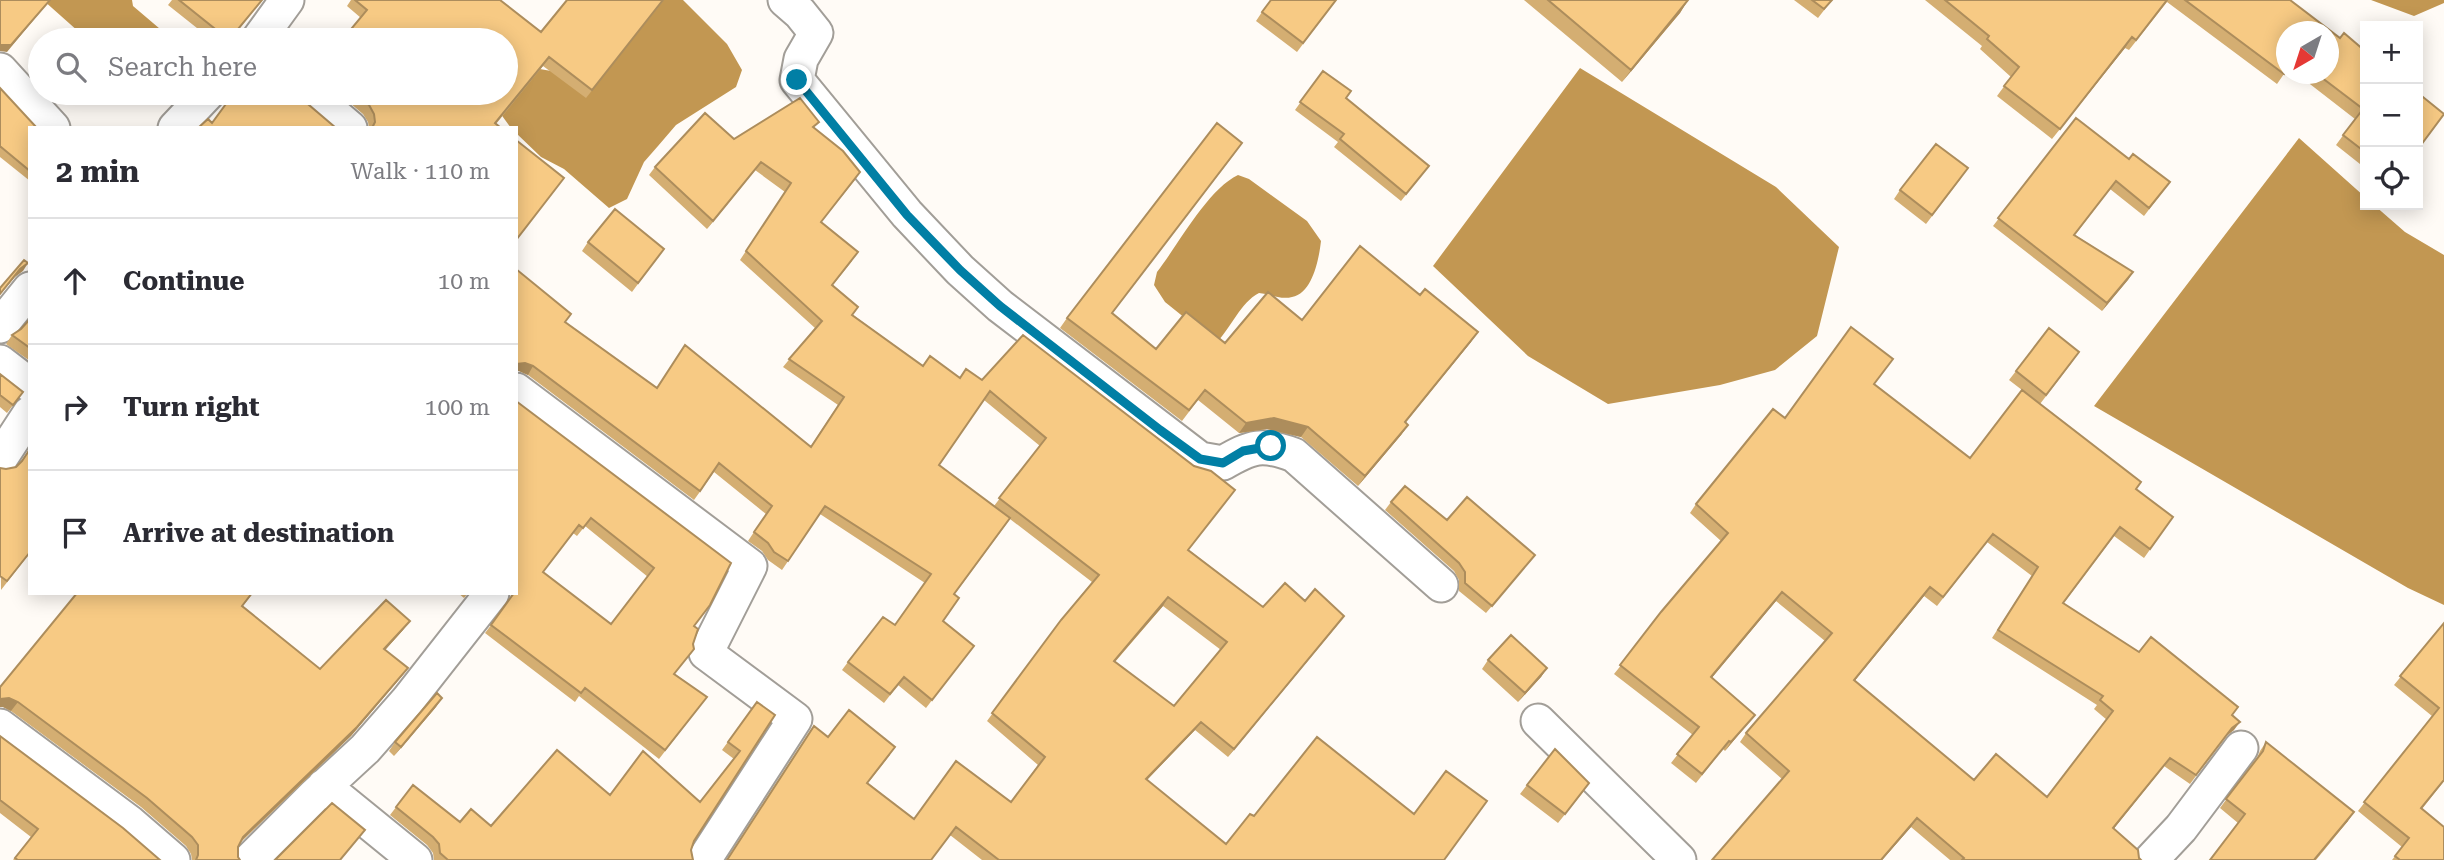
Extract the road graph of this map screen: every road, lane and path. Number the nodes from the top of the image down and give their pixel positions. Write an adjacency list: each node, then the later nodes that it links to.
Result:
1 (287, 0): 3 (street)
2 (785, 0): 19 (street)
3 (267, 28)
4 (0, 70): 5 (street)
5 (28, 101)
6 (32, 105): 9 (street)
7 (197, 105): 10 (street)
8 (323, 105): 11 (street)
9 (51, 126)
10 (177, 126)
11 (348, 126)
12 (28, 291): 13 (street)
13 (0, 326)
14 (0, 362): 15 (street)
15 (28, 383)
16 (518, 392): 28 (street)
17 (28, 416): 18 (street)
18 (0, 459)
19 (1441, 585)
20 (490, 595): 24 (street)
21 (1538, 720): 29 (street)
22 (0, 726): 25 (street)
23 (2241, 748): 30 (street)
24 (324, 786): 26 (street); 27 (street)
25 (173, 860)
26 (250, 860)
27 (415, 860)
28 (704, 860)
29 (1679, 860)
30 (2151, 860)

